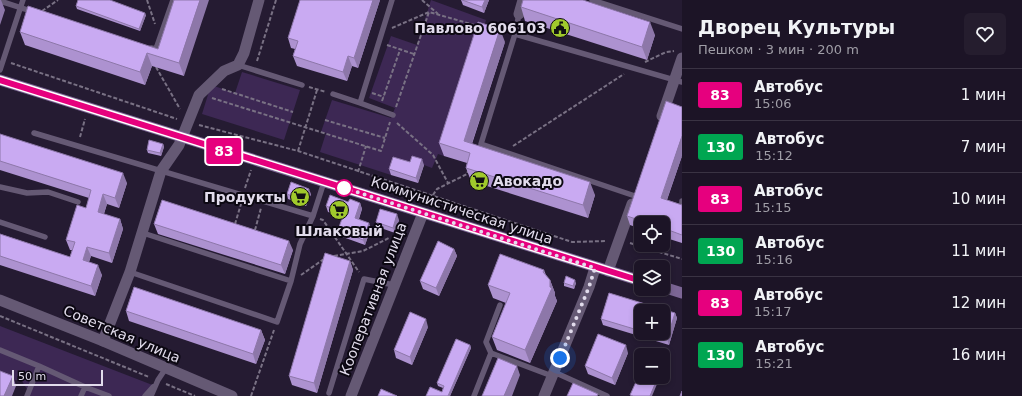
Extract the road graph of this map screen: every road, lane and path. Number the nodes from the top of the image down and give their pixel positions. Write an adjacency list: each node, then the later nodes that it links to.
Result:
1 (23, 0): 12 (lane)
2 (58, 0): 14 (path)
3 (147, 0): 21 (path)
4 (173, 0): 21 (lane)
5 (259, 0): 28 (street)
6 (276, 0): 32 (path)
7 (392, 0): 19 (lane)
8 (422, 0): 16 (path)
9 (523, 0): 15 (street)
10 (592, 0): 18 (lane)
11 (0, 1): 12 (lane)
12 (21, 7): 14 (lane); 27 (lane)
13 (429, 12): 16 (path); 19 (path); 25 (path)
14 (40, 13)
15 (519, 14): 20 (lane)
16 (439, 15): 17 (path)
17 (482, 27)
18 (682, 29)
19 (381, 33): 22 (lane)
20 (515, 34): 30 (lane); 57 (lane)
21 (159, 41): 23 (lane)
22 (379, 42): 24 (path); 38 (lane)
23 (142, 45)
24 (400, 50): 25 (path); 41 (path)
25 (414, 54): 45 (path)
26 (679, 54): 30 (path); 34 (street)
27 (2, 61): 31 (lane); 48 (path)
28 (238, 65): 32 (lane); 35 (street)
29 (156, 67): 48 (path)
30 (633, 67): 34 (lane); 57 (path)
31 (0, 70)
32 (255, 70): 36 (lane)
33 (0, 80): 52 (main road, Коммунистическая улица)
34 (678, 80): 49 (street)
35 (210, 85): 39 (street); 44 (path)
36 (302, 85): 37 (path)
37 (317, 90): 40 (path); 50 (path)
38 (364, 90): 41 (path); 42 (lane)
39 (199, 94): 48 (street); 50 (path)
40 (333, 94): 42 (lane)
41 (384, 97): 43 (path)
42 (360, 103): 43 (lane)
43 (379, 110): 45 (lane)
44 (293, 112)
45 (393, 114)
46 (86, 116): 54 (path)
47 (325, 120): 53 (path)
48 (188, 122): 52 (street); 56 (path)
49 (659, 123)
50 (305, 127): 55 (path); 56 (path)
51 (34, 133): 54 (lane)
52 (182, 137): 59 (street); 61 (main road, Коммунистическая улица)
53 (385, 138): 55 (path); 62 (path)
54 (78, 146): 59 (lane)
55 (366, 146): 60 (path)
56 (298, 151): 60 (path)
57 (504, 152): 64 (lane)
58 (469, 169): 62 (path)
59 (161, 172): 68 (lane); 78 (street)
60 (358, 172): 65 (path)
61 (324, 182): 70 (main road, Коммунистическая улица); 71 (lane)
62 (448, 184): 65 (path)
63 (0, 187): 67 (lane)
64 (636, 192): 81 (street)
65 (433, 195): 81 (path)
66 (682, 201): 69 (lane)
67 (78, 202)
68 (263, 202): 71 (lane); 76 (path)
69 (682, 206)
70 (423, 213): 86 (main road, Коммунистическая улица); 92 (street, Кооперативная улица)
71 (313, 216): 82 (path); 91 (lane)
72 (0, 222): 79 (lane)
73 (228, 222): 74 (path)
74 (242, 226)
75 (248, 228): 76 (path)
76 (255, 230): 77 (path)
77 (262, 232)
78 (143, 233): 88 (street); 91 (lane)
79 (45, 237)
80 (389, 238): 82 (path)
81 (620, 240): 85 (path); 87 (street)
82 (348, 254): 83 (path); 89 (path)
83 (333, 257)
84 (326, 258): 91 (path)
85 (682, 259)
86 (595, 268): 87 (main road, Коммунистическая улица); 104 (street)
87 (608, 271): 90 (main road, Коммунистическая улица)
88 (130, 272): 98 (lane); 99 (street)
89 (364, 279): 92 (lane); 107 (lane)
90 (634, 279)
91 (291, 281): 98 (lane)
92 (394, 285): 116 (street, Кооперативная улица)
93 (670, 289): 94 (main road)
94 (682, 293)
95 (0, 300): 99 (street, Советская улица)
96 (500, 305): 101 (lane)
97 (0, 316): 105 (path)
98 (277, 322): 115 (path)
99 (103, 341): 103 (street, Советская улица)
100 (0, 350): 102 (lane)
101 (491, 353): 104 (lane); 117 (lane)
102 (39, 366): 106 (lane); 108 (lane)
103 (166, 368): 105 (lane); 114 (street, Советская улица)
104 (553, 374): 118 (street); 119 (lane)
105 (156, 383): 111 (lane); 112 (lane); 113 (path)
106 (85, 387): 109 (lane); 110 (lane)
107 (329, 393)
108 (27, 396)
109 (81, 396)
110 (109, 396)
111 (145, 396)
112 (151, 396)
113 (195, 396)
114 (232, 396)
115 (251, 396)
116 (351, 396)
117 (474, 396)
118 (544, 396)
119 (607, 396)

